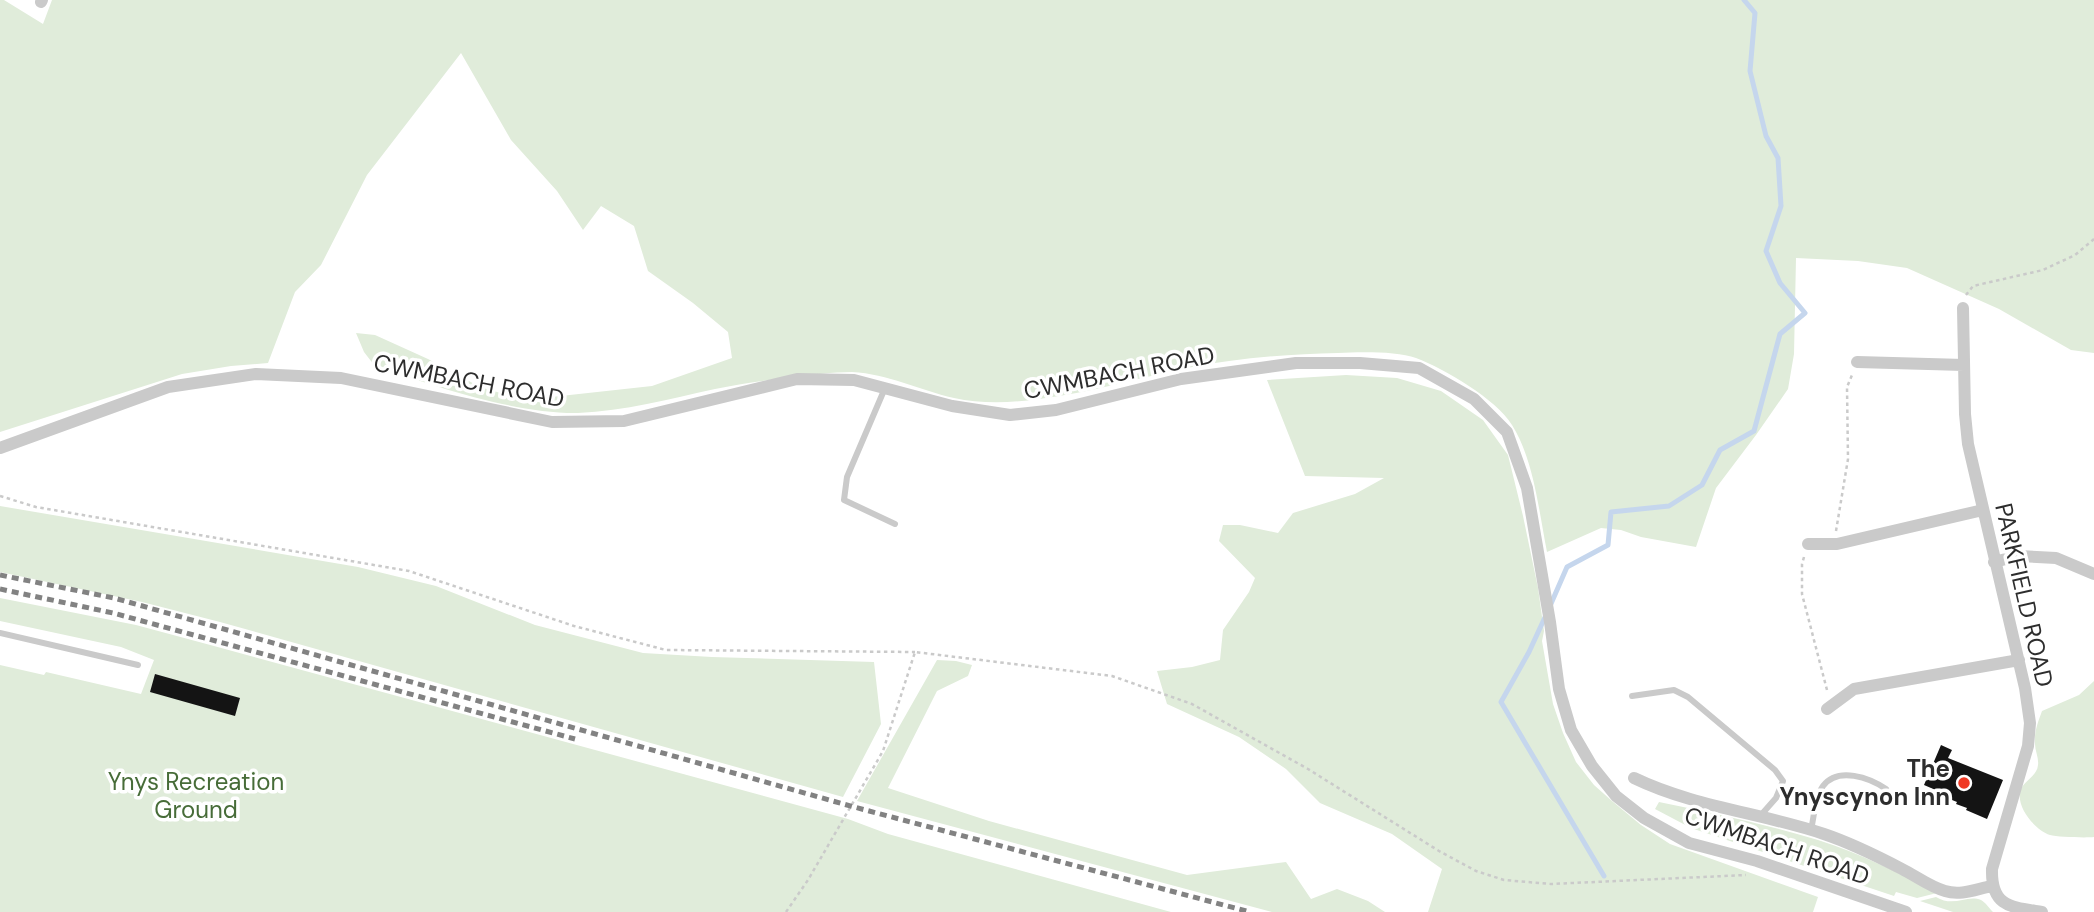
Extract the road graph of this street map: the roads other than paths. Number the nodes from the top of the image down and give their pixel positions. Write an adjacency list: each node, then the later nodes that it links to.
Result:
1 (1963, 309): 3 (street, PARKFIELD ROAD)
2 (1857, 362): 3 (street)
3 (1964, 365): 6 (street, PARKFIELD ROAD)
4 (885, 388): 5 (street, CWMBACH ROAD); 7 (lane); 21 (street, CWMBACH ROAD)
5 (0, 448)
6 (1983, 510): 8 (street); 9 (street, PARKFIELD ROAD)
7 (895, 524)
8 (1808, 544)
9 (1994, 562): 10 (street); 12 (street, PARKFIELD ROAD)
10 (2094, 574)
11 (0, 633): 13 (lane)
12 (2019, 660): 15 (street); 20 (street, PARKFIELD ROAD)
13 (138, 665)
14 (1632, 696): 18 (lane)
15 (1827, 709)
16 (1634, 778): 18 (street, CWMBACH ROAD)
17 (1886, 789): 19 (lane)
18 (1760, 817): 19 (street, CWMBACH ROAD)
19 (1811, 830): 20 (street, CWMBACH ROAD)
20 (1992, 887): 22 (street)
21 (1906, 912)
22 (2042, 912)

